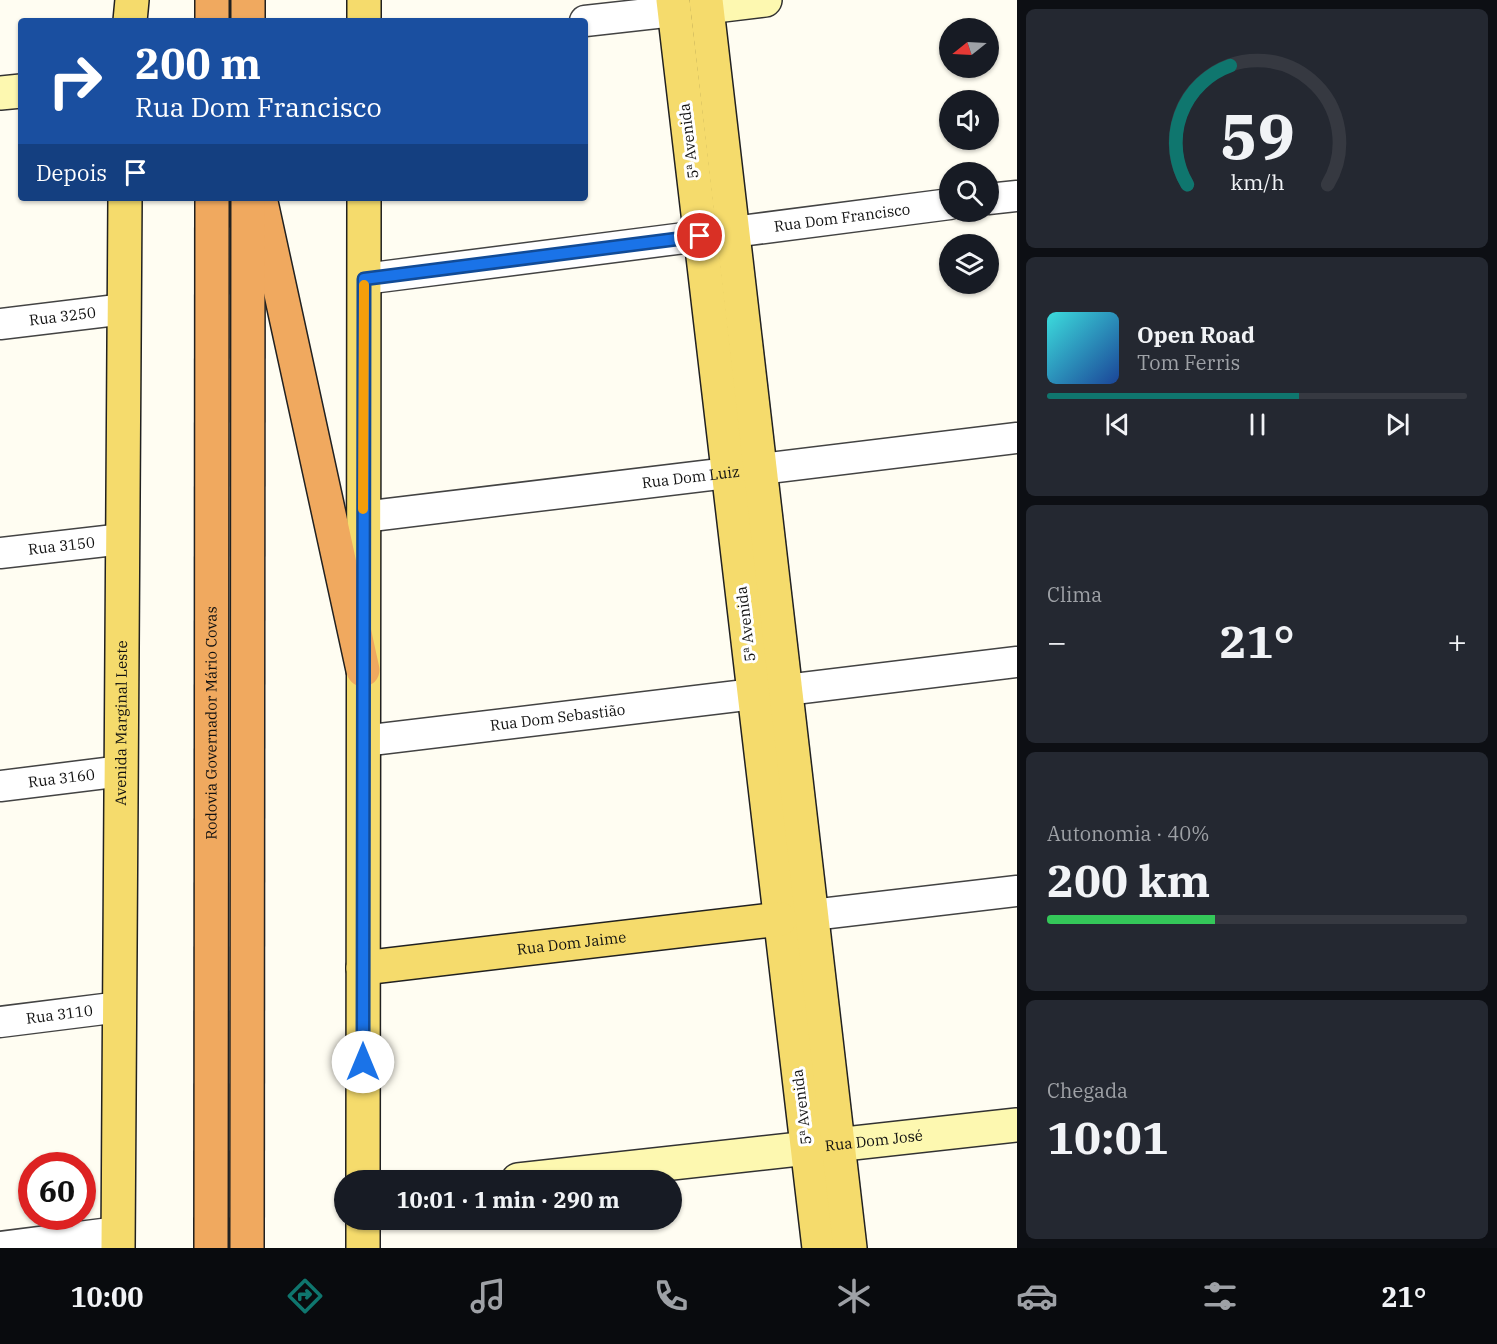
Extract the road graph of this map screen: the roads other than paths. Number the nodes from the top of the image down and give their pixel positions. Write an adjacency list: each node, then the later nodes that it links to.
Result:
1 (132, 0): 8 (main road)
2 (212, 0): 9 (highway)
3 (248, 0): 10 (highway)
4 (364, 0): 11 (main road)
5 (765, 0): 6 (street)
6 (706, 3): 23 (main road, 5ª Avenida)
7 (673, 5): 12 (street); 24 (main road, 5ª Avenida)
8 (130, 18)
9 (212, 18)
10 (248, 18)
11 (364, 18)
12 (588, 20)
13 (18, 91): 14 (street)
14 (0, 93)
15 (1017, 196): 16 (street)
16 (999, 198)
17 (125, 201): 26 (main road, Avenida Marginal Leste)
18 (212, 201): 53 (highway, Rodovia Governador Mário Covas)
19 (248, 201): 54 (highway)
20 (261, 201): 35 (highway)
21 (364, 201): 25 (main road)
22 (939, 205): 23 (street, Rua Dom Francisco)
23 (733, 232): 29 (main road, 5ª Avenida)
24 (700, 236): 25 (street); 30 (main road, 5ª Avenida)
25 (364, 279): 31 (main road)
26 (125, 309): 27 (street, Rua 3250); 32 (main road, Avenida Marginal Leste)
27 (0, 324)
28 (1017, 438): 29 (street, Rua Dom Luiz)
29 (760, 469): 30 (street, Rua Dom Luiz); 36 (main road, 5ª Avenida)
30 (728, 473): 31 (street, Rua Dom Luiz); 36 (main road, 5ª Avenida)
31 (363, 517): 35 (main road)
32 (123, 538): 33 (street, Rua 3150); 38 (main road, Avenida Marginal Leste)
33 (0, 553)
34 (1017, 662): 36 (street, Rua Dom Sebastião)
35 (363, 670): 37 (main road)
36 (770, 692): 37 (street, Rua Dom Sebastião); 41 (main road, 5ª Avenida)
37 (363, 741): 42 (main road)
38 (122, 771): 39 (street, Rua 3160); 43 (main road, Avenida Marginal Leste)
39 (0, 786)
40 (1017, 891): 41 (street, Rua Dom Jaime)
41 (796, 917): 42 (main road, Rua Dom Jaime); 46 (main road, 5ª Avenida); 47 (main road, 5ª Avenida)
42 (363, 968): 48 (main road)
43 (120, 1007): 44 (street, Rua 3110); 51 (main road, Avenida Marginal Leste)
44 (0, 1022)
45 (1017, 1125): 46 (street, Rua Dom José)
46 (838, 1144): 47 (street, Rua Dom José); 57 (main road, 5ª Avenida)
47 (807, 1149): 49 (street, Rua Dom José); 56 (main road, 5ª Avenida)
48 (363, 1170)
49 (611, 1170)
50 (363, 1230): 55 (main road)
51 (118, 1240): 52 (street)
52 (0, 1247)
53 (211, 1248)
54 (247, 1248)
55 (363, 1248)
56 (819, 1248)
57 (850, 1248)

